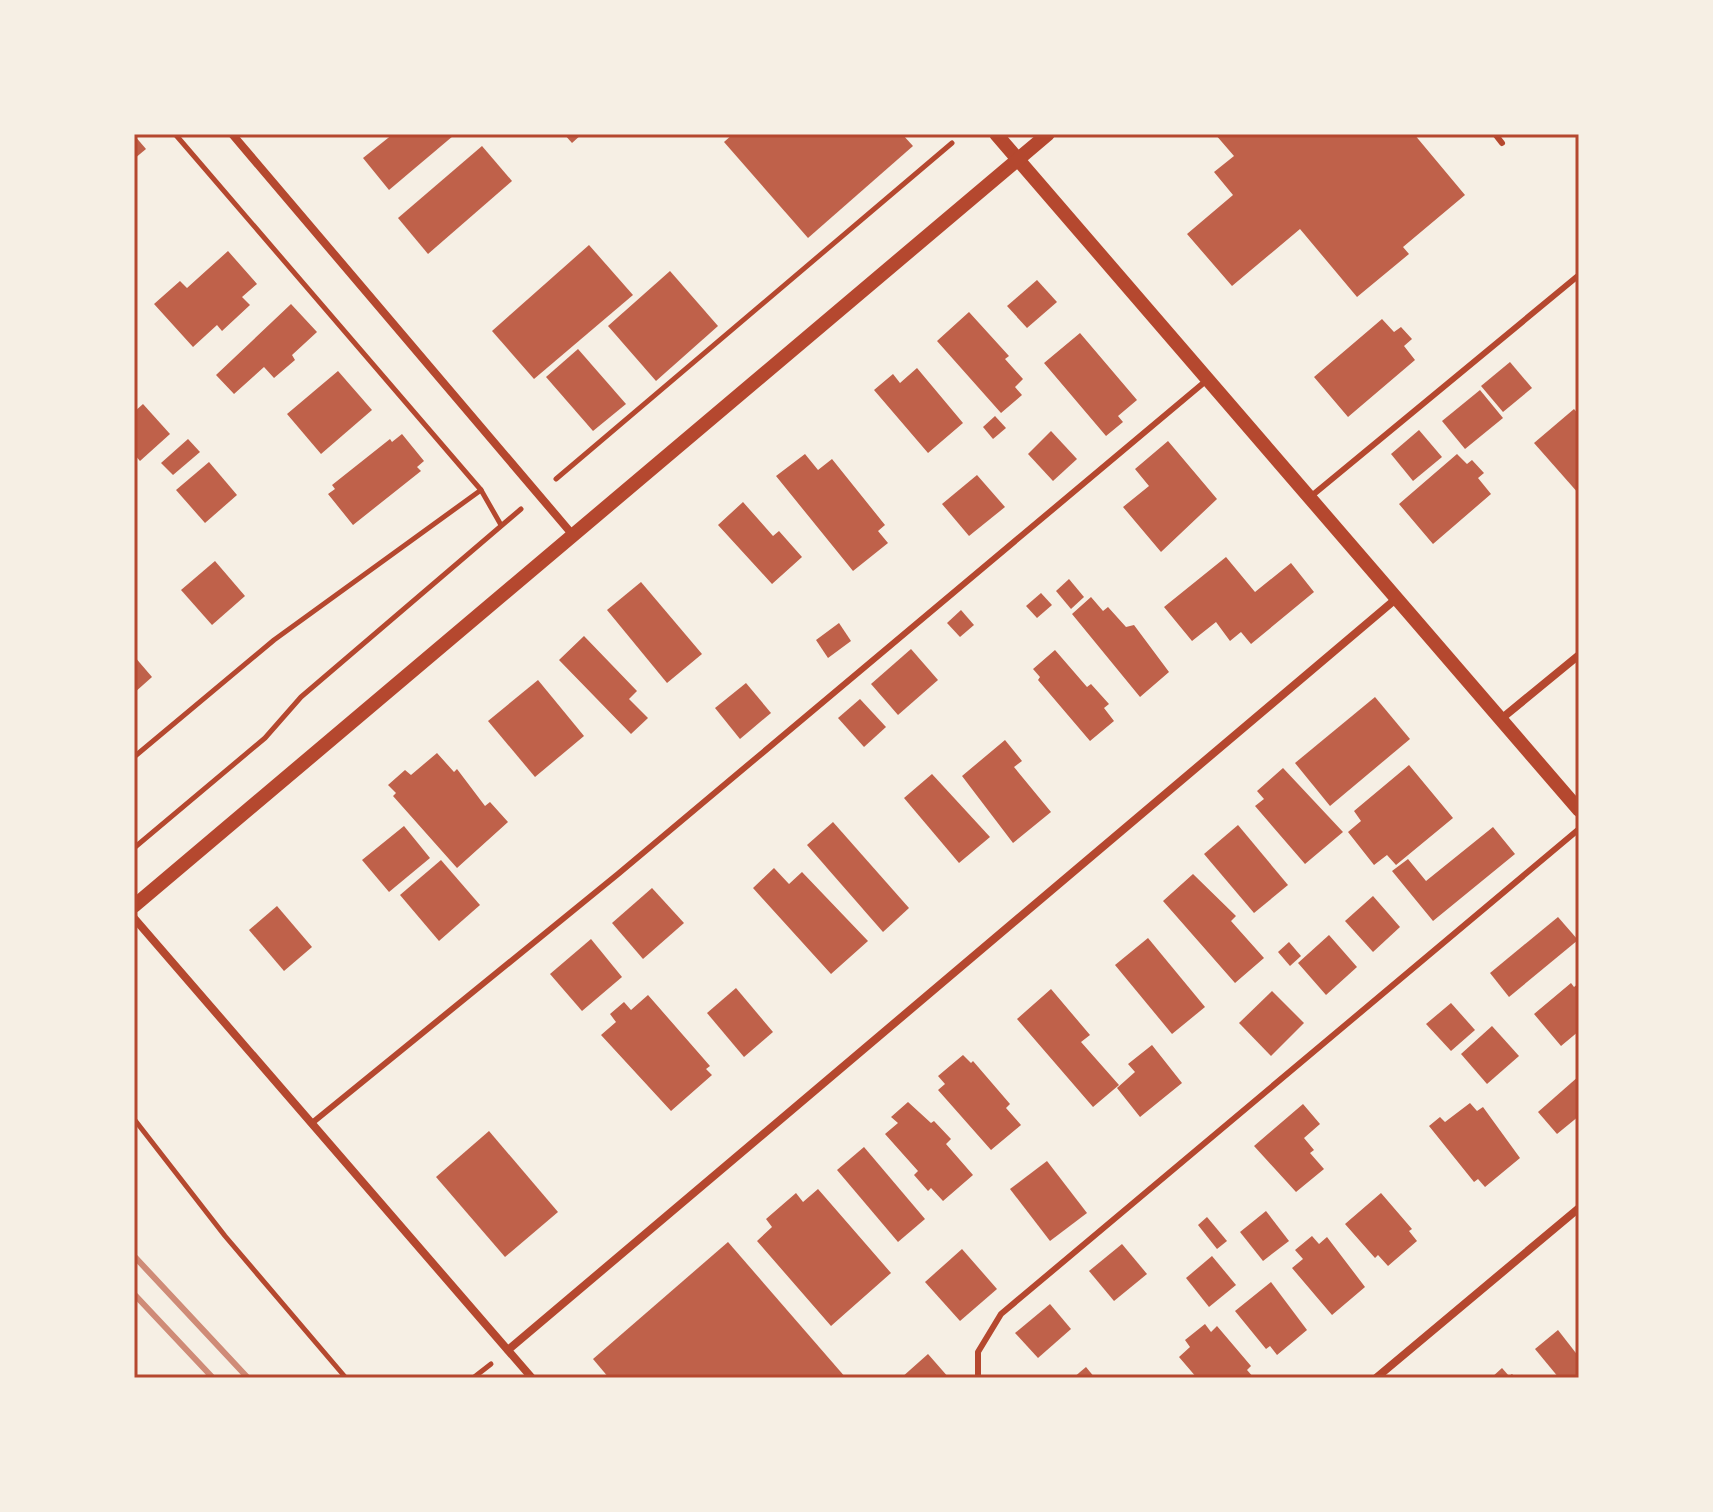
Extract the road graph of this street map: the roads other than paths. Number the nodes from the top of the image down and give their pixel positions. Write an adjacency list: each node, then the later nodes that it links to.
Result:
1 (232, 134): 10 (street)
2 (996, 134): 6 (street)
3 (1048, 134): 6 (street)
4 (1495, 134): 5 (lane)
5 (1502, 143)
6 (1017, 160): 8 (street); 10 (street)
7 (1579, 275): 9 (lane)
8 (1207, 380): 9 (street); 18 (lane)
9 (1309, 498): 11 (street)
10 (572, 534): 16 (street)
11 (1397, 598): 13 (street); 20 (street)
12 (1579, 655): 13 (street)
13 (1501, 719): 14 (street)
14 (1579, 810)
15 (1579, 829): 22 (lane)
16 (134, 906)
17 (134, 918): 18 (street)
18 (312, 1123): 20 (street)
19 (1579, 1208): 23 (street)
20 (508, 1350): 21 (street)
21 (532, 1378)
22 (978, 1378)
23 (1376, 1378)

